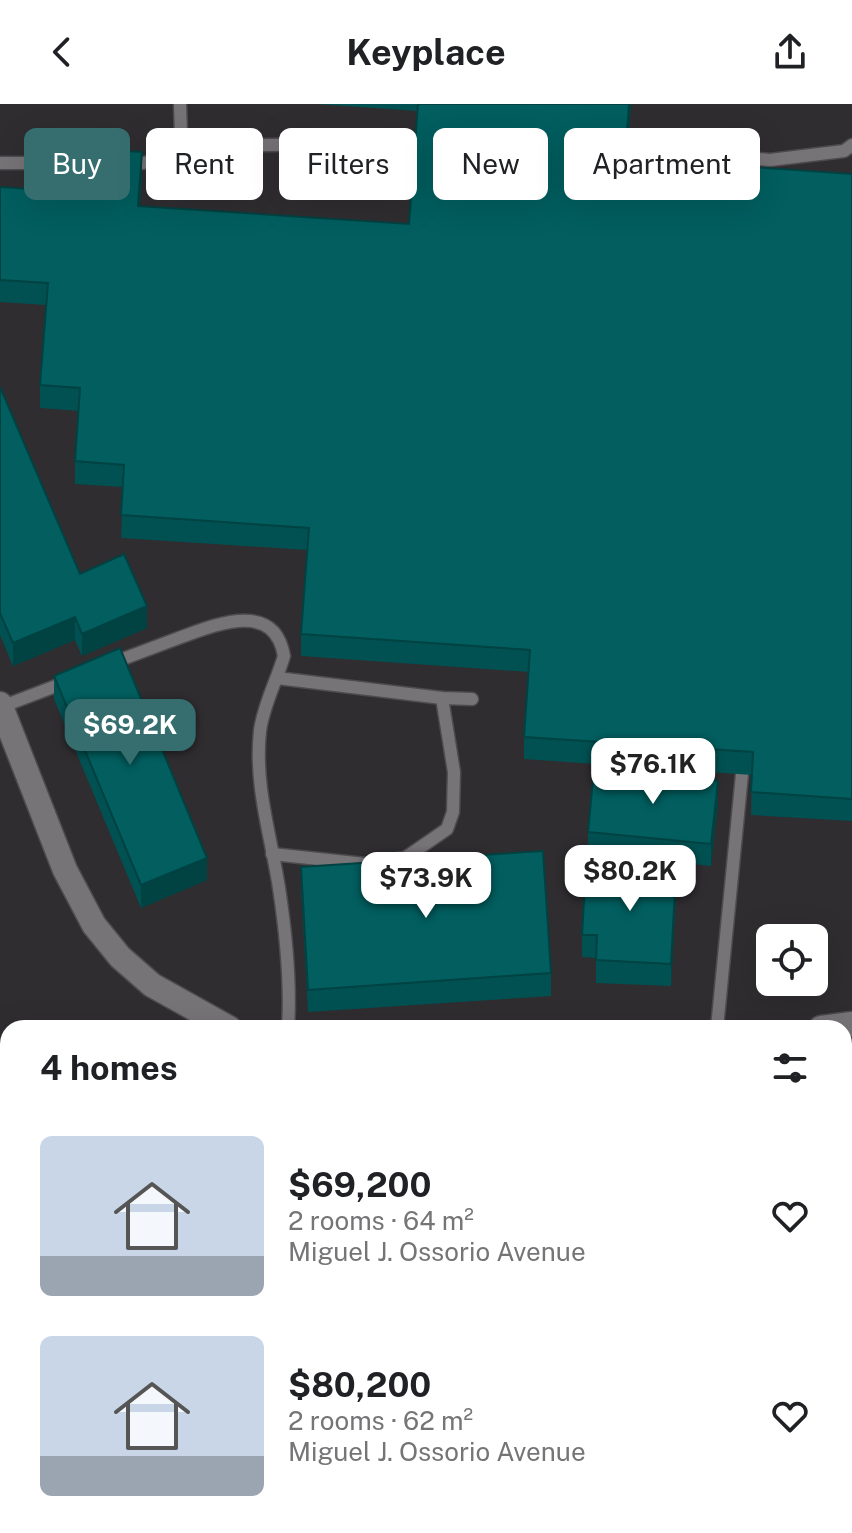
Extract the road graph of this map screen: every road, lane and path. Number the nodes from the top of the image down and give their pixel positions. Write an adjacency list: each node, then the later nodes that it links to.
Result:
1 (180, 104): 2 (lane)
2 (181, 128)
3 (852, 145): 4 (lane)
4 (760, 159)
5 (24, 162): 6 (lane)
6 (0, 163)
7 (106, 666): 9 (lane)
8 (78, 677): 12 (lane)
9 (277, 678): 10 (lane); 14 (lane)
10 (442, 698): 11 (lane); 14 (lane)
11 (472, 699)
12 (1, 705): 15 (street)
13 (742, 774): 17 (lane)
14 (272, 854): 16 (lane)
15 (215, 1020)
16 (288, 1020)
17 (718, 1020)

